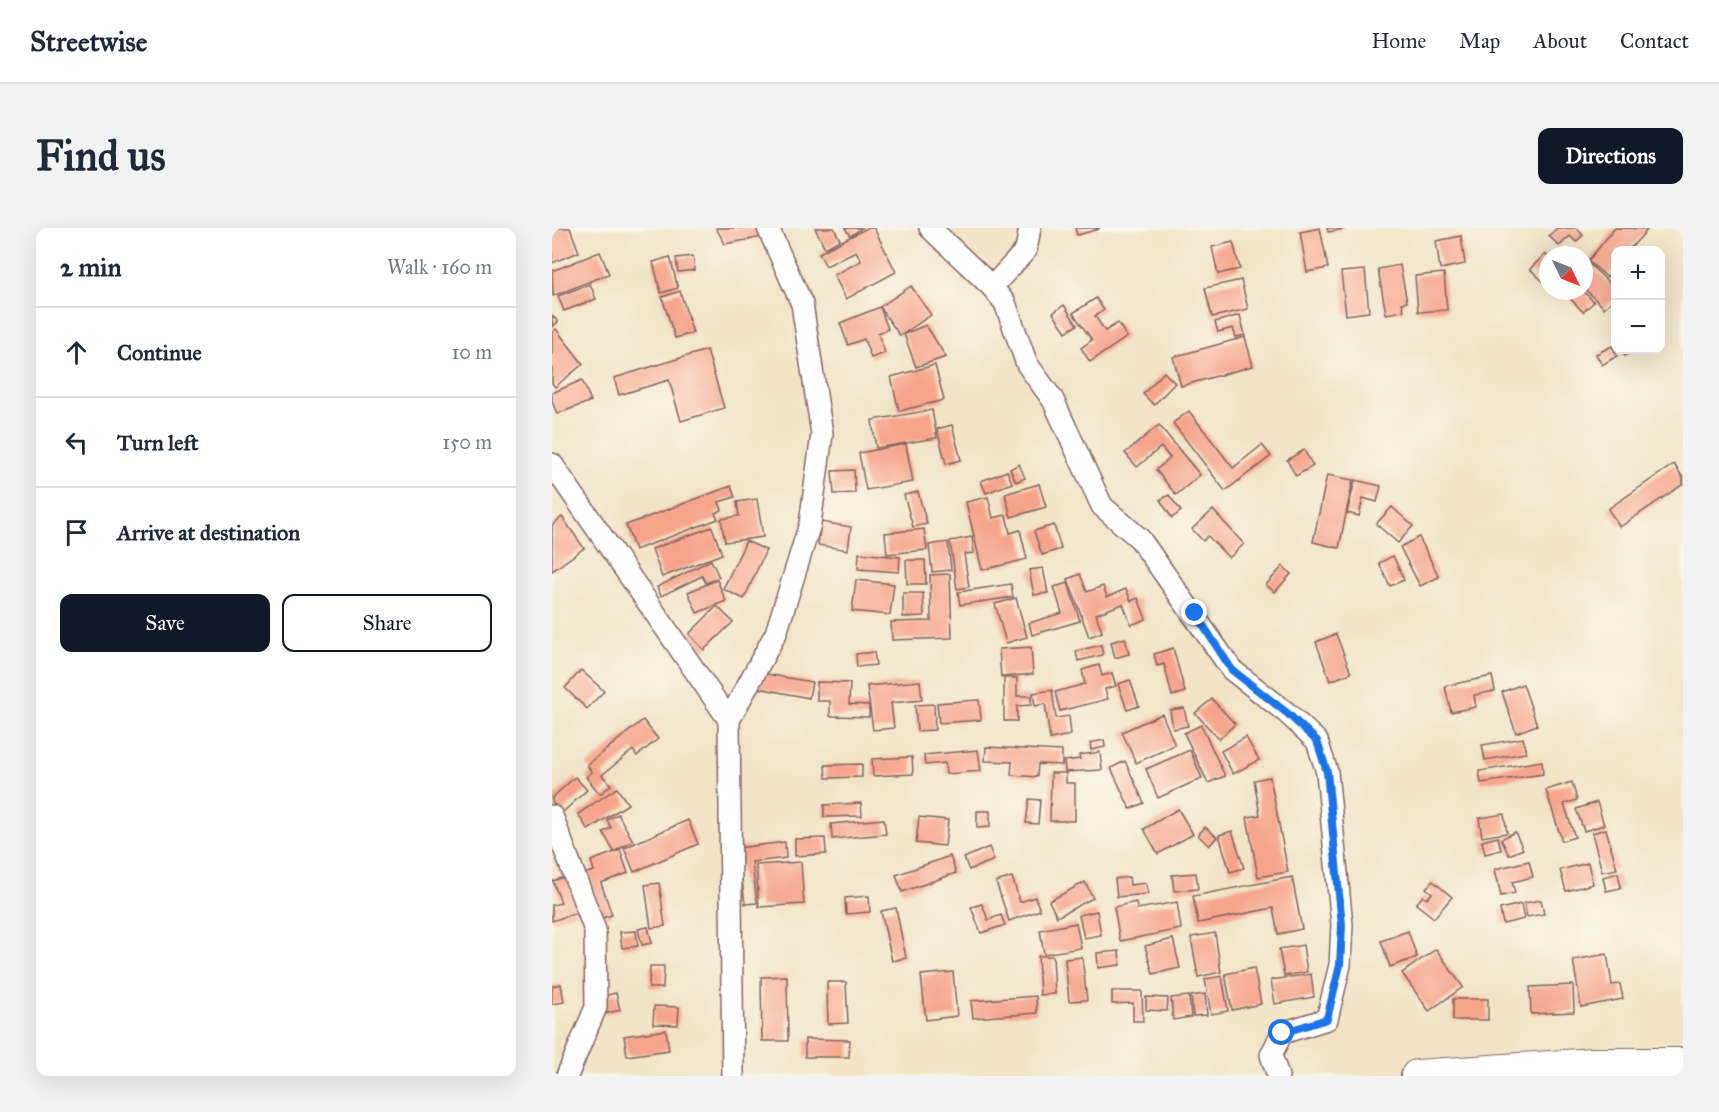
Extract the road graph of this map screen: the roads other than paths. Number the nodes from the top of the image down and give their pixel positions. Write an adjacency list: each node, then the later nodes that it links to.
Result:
1 (768, 228): 6 (street)
2 (930, 228): 4 (street)
3 (1029, 228): 4 (street)
4 (992, 286): 11 (street)
5 (552, 464): 6 (street)
6 (729, 720): 10 (street)
7 (552, 816): 9 (street)
8 (1683, 1064): 12 (highway)
9 (567, 1076)
10 (733, 1076)
11 (1278, 1076)
12 (1417, 1076)

